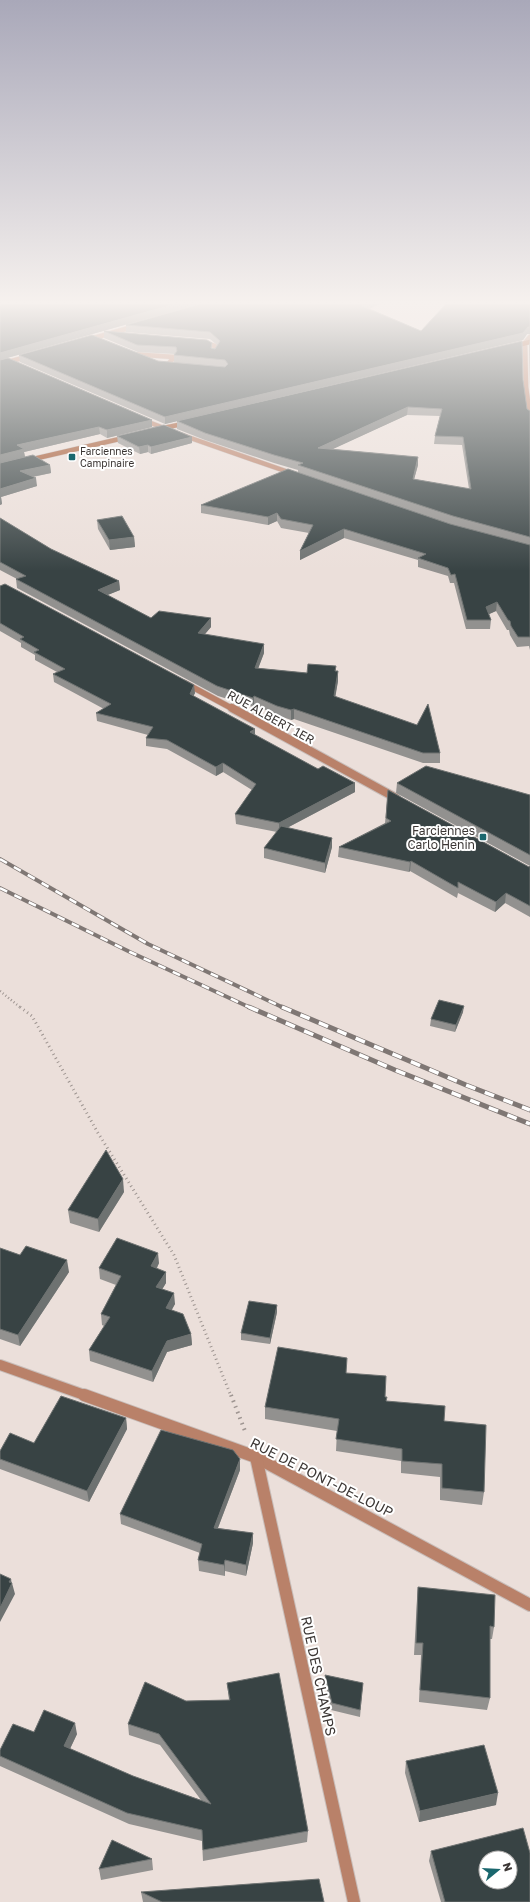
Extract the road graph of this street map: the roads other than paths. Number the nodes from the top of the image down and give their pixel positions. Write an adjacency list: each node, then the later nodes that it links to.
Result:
1 (527, 393): 2 (street)
2 (530, 416)
3 (136, 417): 5 (street)
4 (190, 423): 5 (main road)
5 (164, 428): 6 (main road); 9 (street)
6 (156, 430)
7 (134, 435): 8 (main road)
8 (22, 462)
9 (297, 475)
10 (181, 680): 11 (street, RUE ALBERT 1ER)
11 (406, 803)
12 (0, 1365): 13 (street, RUE DE PONT-DE-LOUP)
13 (256, 1457): 14 (street, RUE DE PONT-DE-LOUP); 15 (street, RUE DES CHAMPS)
14 (530, 1605)
15 (354, 1902)

